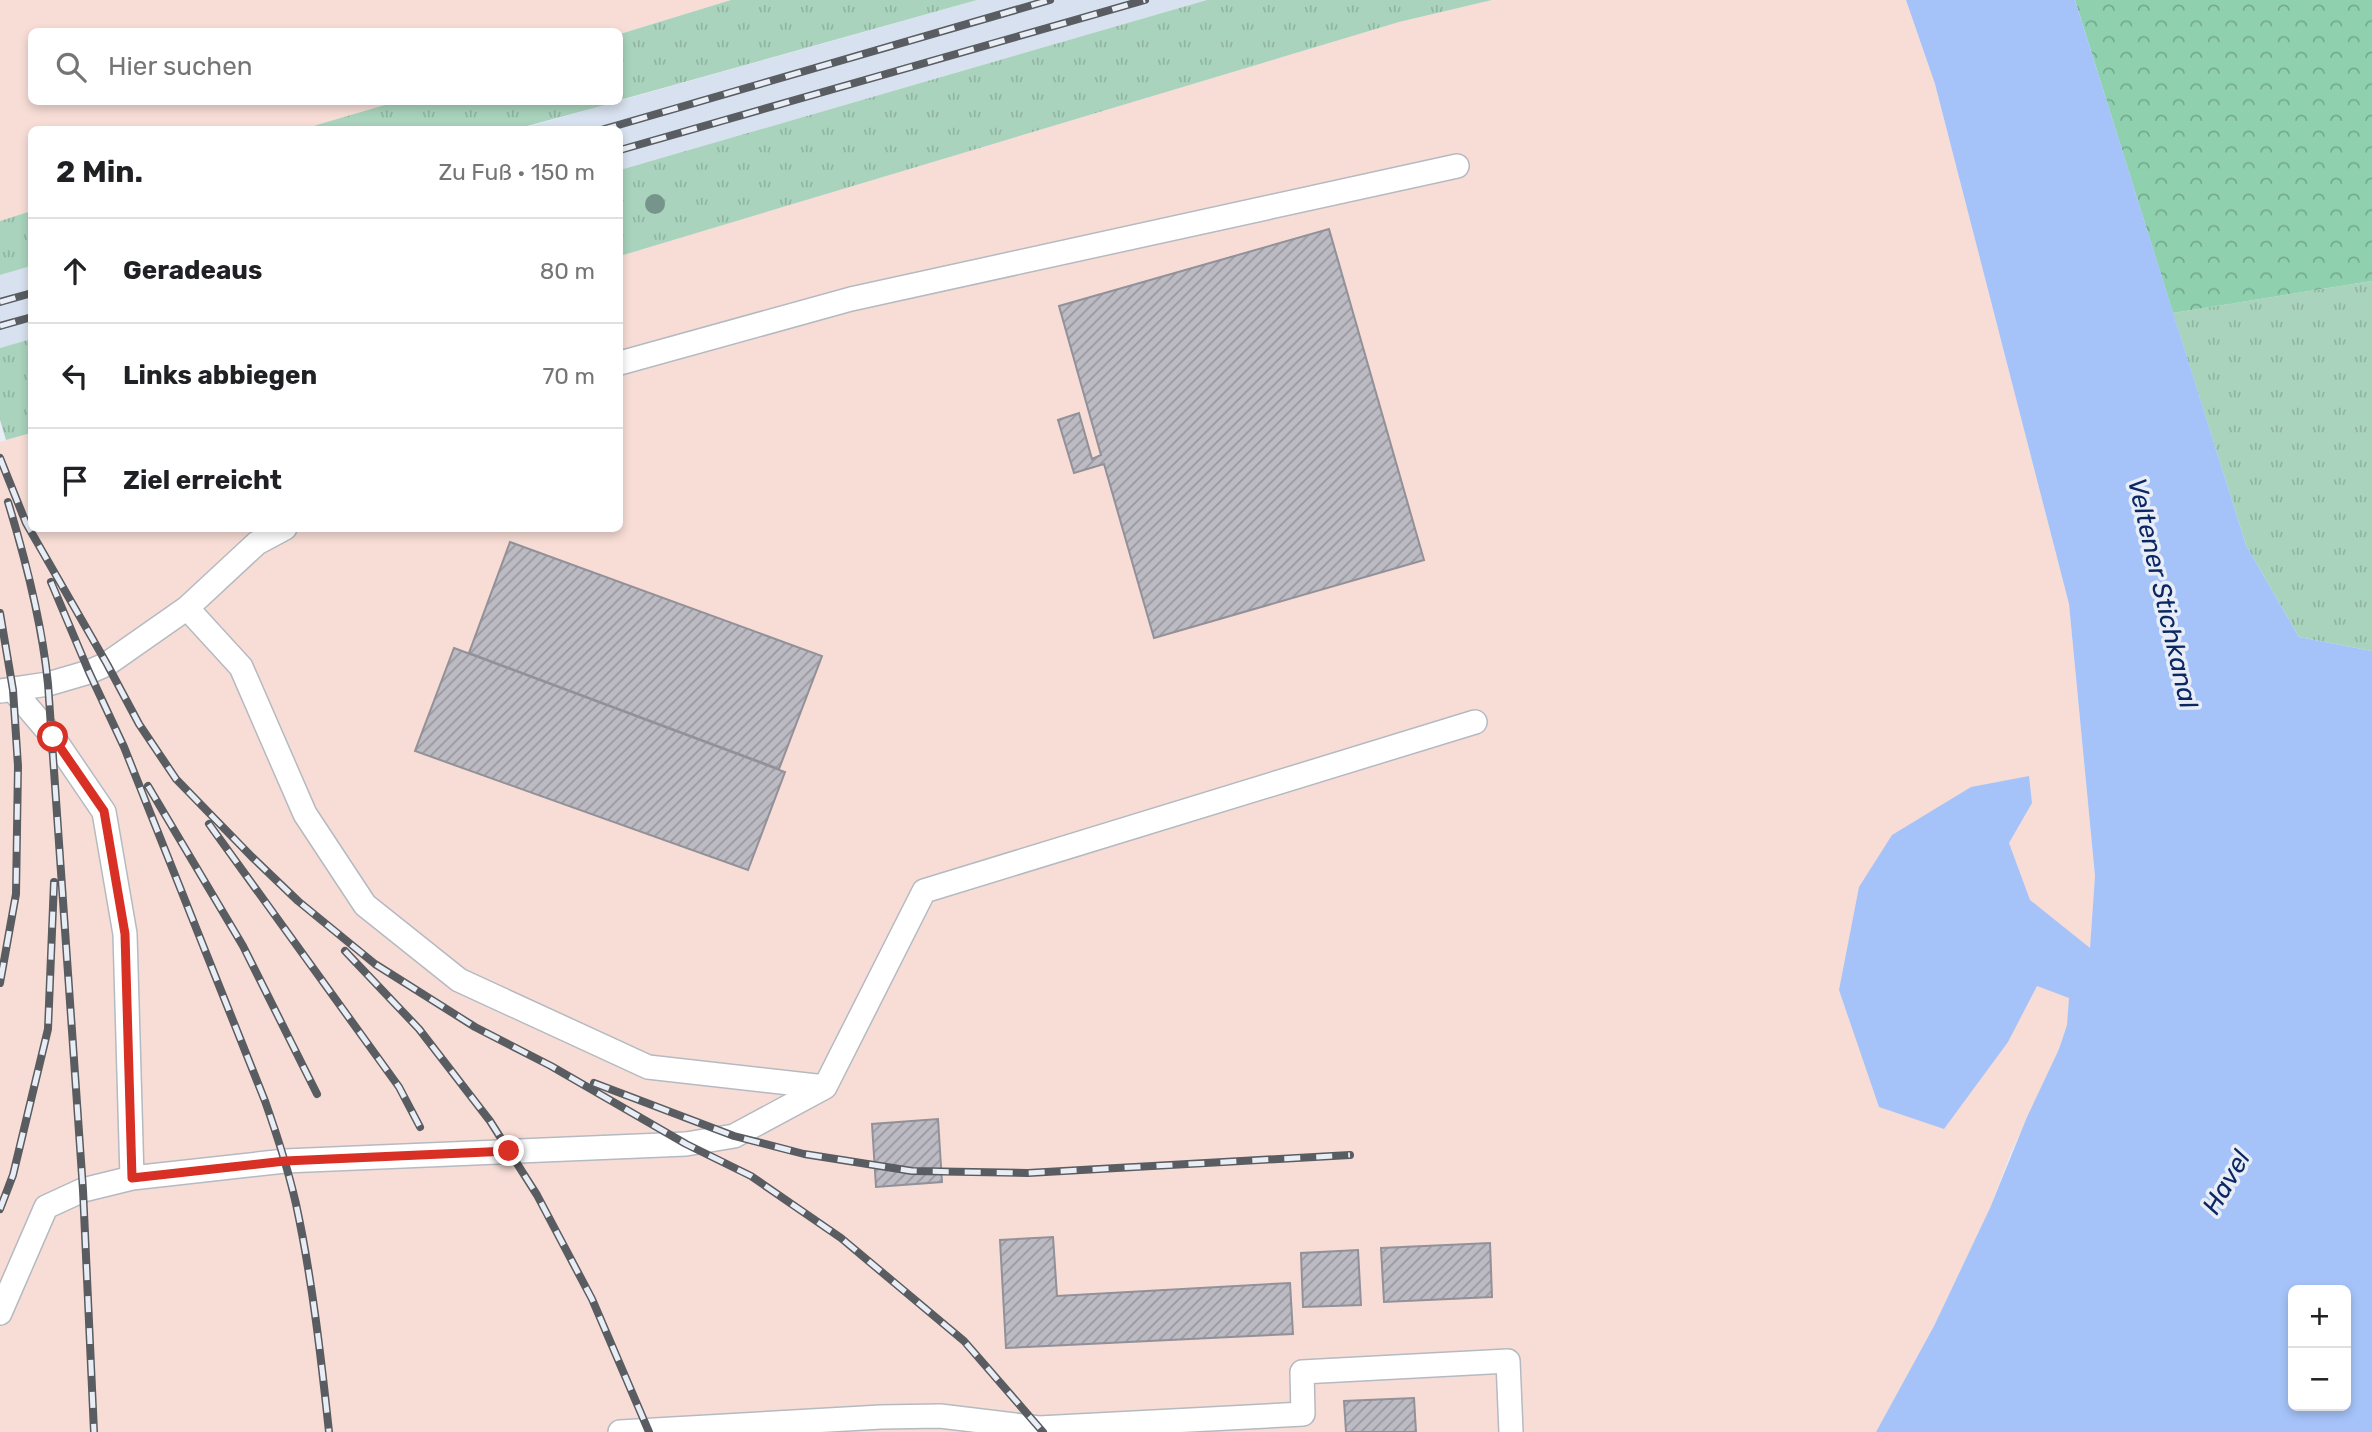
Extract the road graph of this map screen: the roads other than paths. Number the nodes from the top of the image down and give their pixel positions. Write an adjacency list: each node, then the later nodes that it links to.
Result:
1 (1457, 166): 2 (lane)
2 (623, 362)
3 (278, 532): 4 (lane)
4 (187, 608): 5 (lane); 7 (lane)
5 (6, 691): 8 (lane)
6 (1475, 722): 7 (lane)
7 (825, 1087): 8 (lane)
8 (132, 1178): 9 (lane)
9 (0, 1312)
10 (1255, 1424): 11 (lane); 13 (lane)
11 (1000, 1427): 12 (lane)
12 (620, 1432)
13 (1511, 1432)

